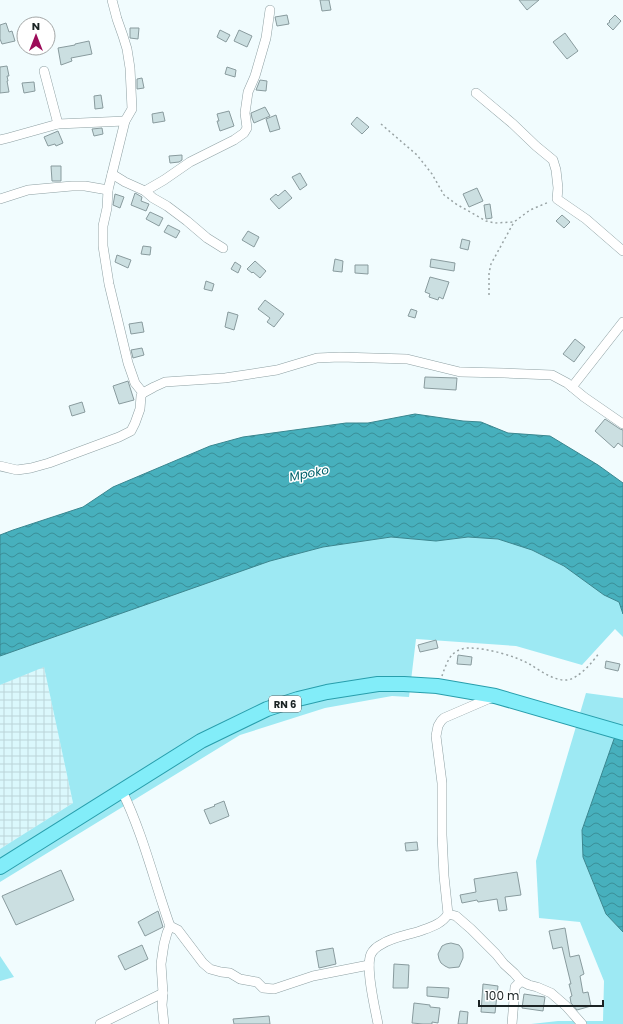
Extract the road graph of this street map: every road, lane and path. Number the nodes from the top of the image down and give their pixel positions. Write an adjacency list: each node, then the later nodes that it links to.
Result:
1 (112, 0): 5 (street)
2 (270, 10): 11 (street)
3 (44, 71): 6 (street)
4 (476, 93): 13 (street)
5 (125, 121): 6 (street); 9 (street)
6 (58, 124): 8 (street)
7 (381, 124): 14 (path)
8 (0, 140)
9 (112, 174): 10 (street); 11 (street)
10 (108, 190): 12 (street); 20 (street)
11 (145, 192): 15 (street)
12 (0, 199)
13 (557, 199): 14 (path); 16 (street)
14 (514, 222): 17 (path)
15 (223, 248)
16 (623, 251)
17 (489, 295)
18 (623, 322): 19 (street)
19 (572, 387): 20 (street); 21 (street)
20 (143, 393): 22 (street)
21 (623, 424)
22 (0, 466)
23 (599, 654): 24 (path)
24 (437, 686): 25 (main road, RN 6); 27 (main road, RN 6)
25 (495, 696): 26 (main road, RN 6); 29 (street)
26 (623, 733)
27 (122, 791): 28 (main road, RN 6); 30 (street)
28 (0, 867)
29 (448, 914): 31 (street); 32 (street)
30 (170, 926): 31 (street); 33 (street)
31 (369, 965): 36 (street)
32 (521, 981): 37 (street); 38 (street)
33 (163, 993): 34 (street); 35 (street)
34 (100, 1024)
35 (164, 1024)
36 (378, 1024)
37 (512, 1024)
38 (582, 1024)

